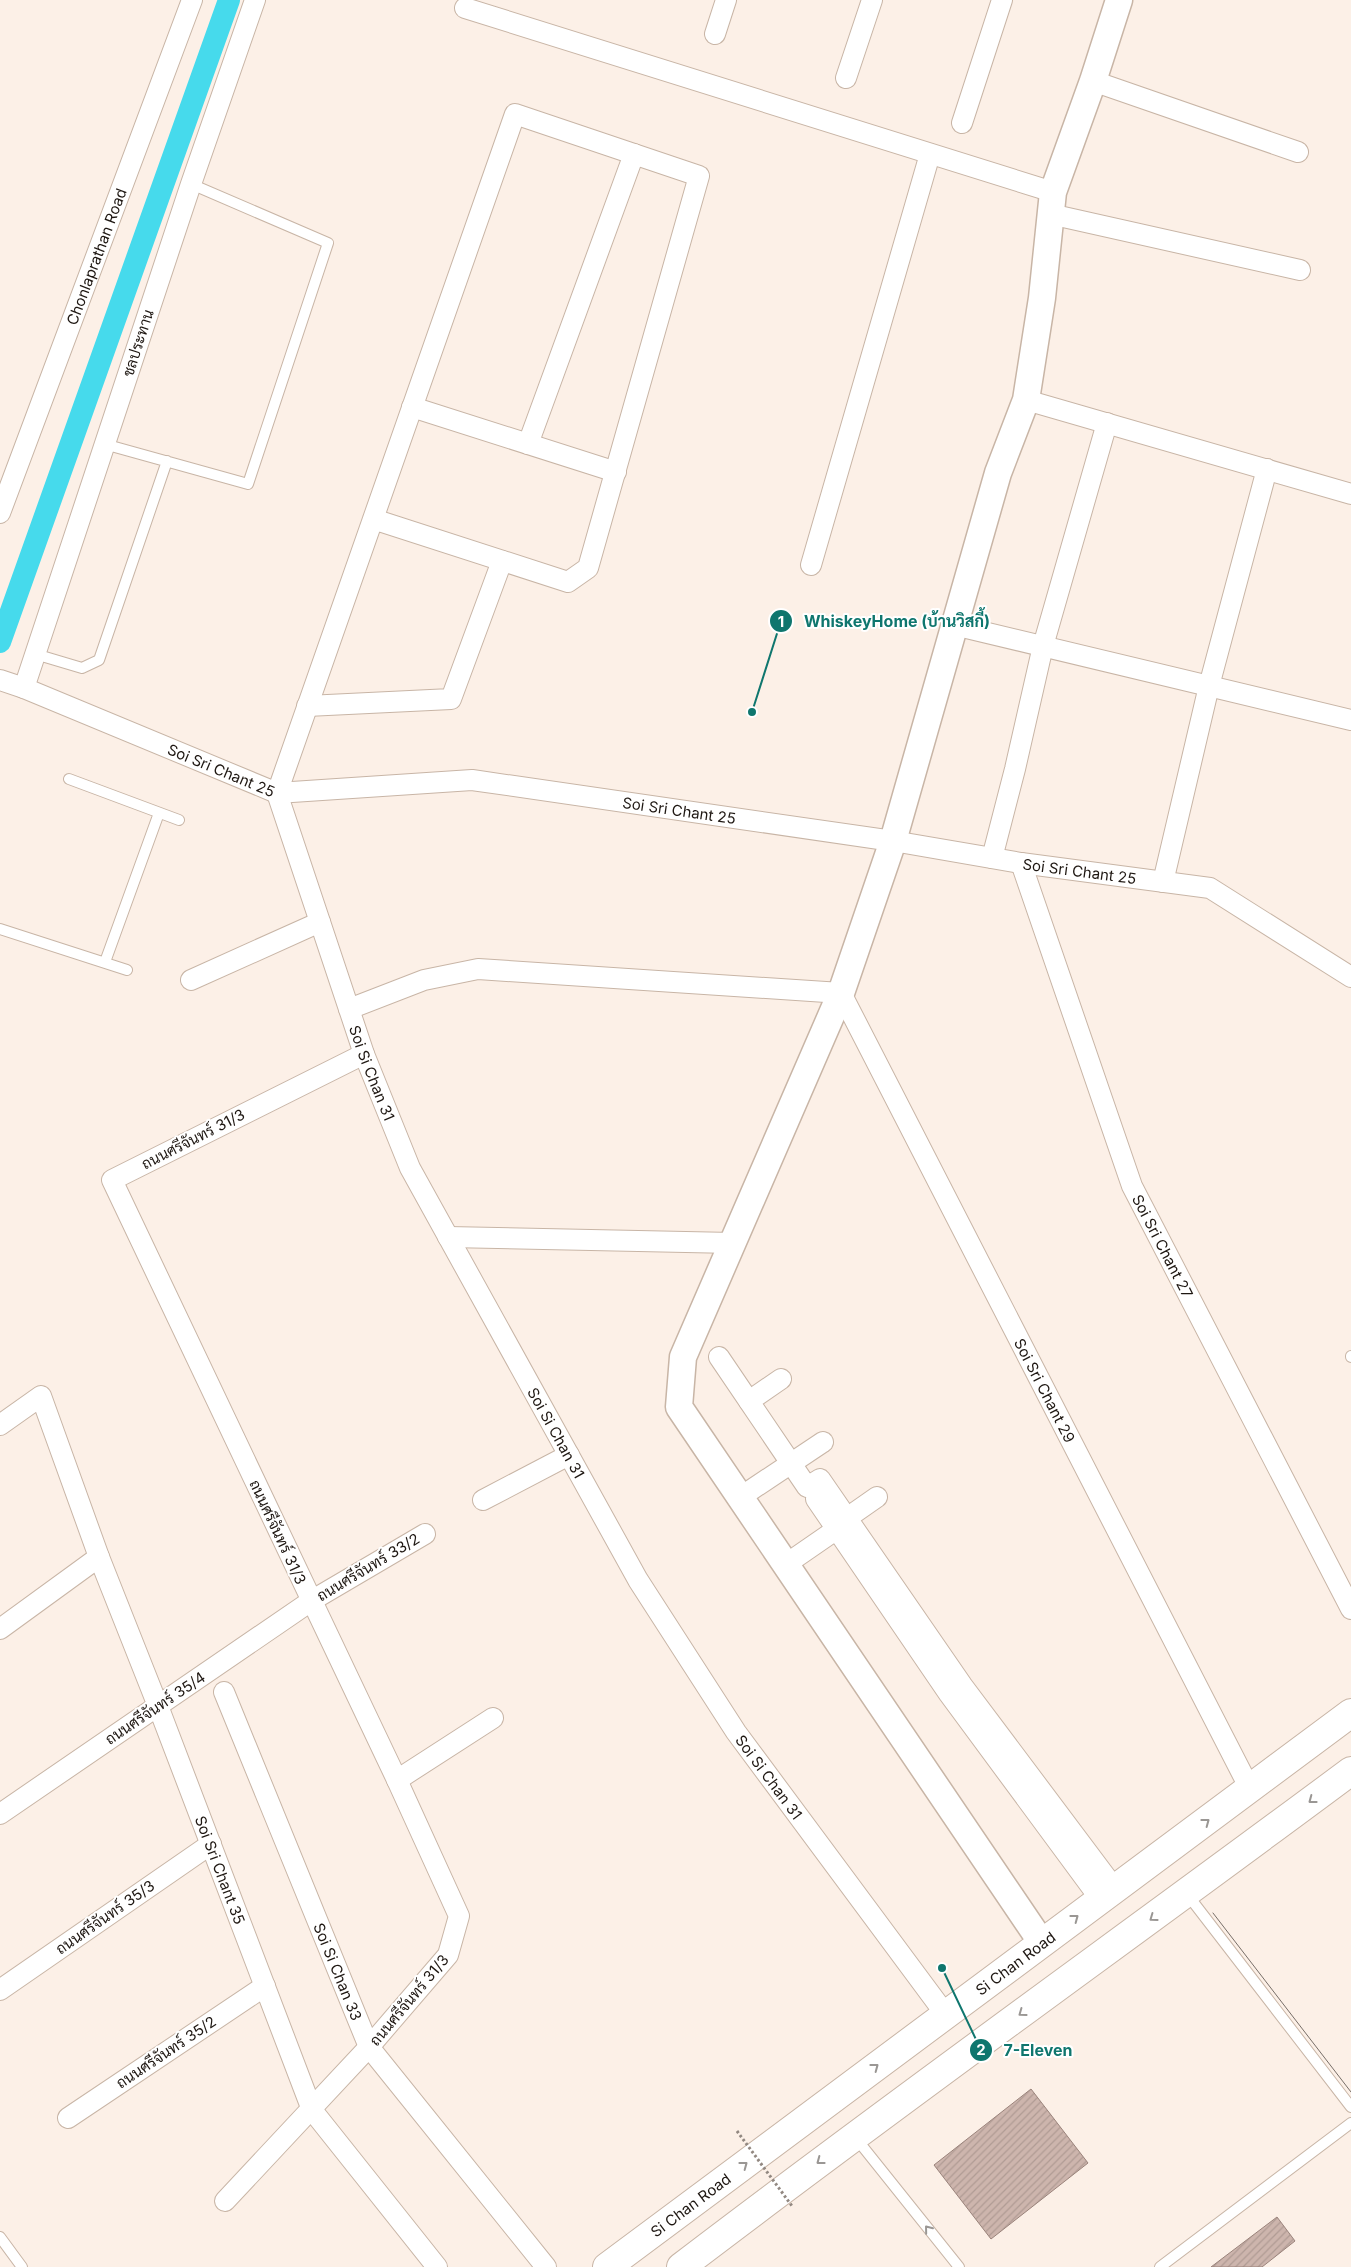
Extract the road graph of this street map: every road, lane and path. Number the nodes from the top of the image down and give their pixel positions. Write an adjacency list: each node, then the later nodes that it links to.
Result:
1 (192, 0): 27 (street, Chonlaprathan Road)
2 (255, 0): 15 (street, ชลประทาน)
3 (726, 0): 8 (street)
4 (872, 0): 9 (street)
5 (1002, 0): 11 (street)
6 (1119, 0): 10 (street)
7 (465, 8): 14 (street)
8 (714, 34)
9 (846, 78)
10 (1093, 81): 12 (street); 16 (street)
11 (962, 123)
12 (1298, 152)
13 (634, 154): 19 (street); 22 (street); 25 (street)
14 (930, 154): 16 (street); 30 (street)
15 (191, 184): 21 (street, ชลประทาน); 23 (lane)
16 (1052, 203): 17 (street); 18 (street)
17 (1300, 270)
18 (1026, 400): 20 (street); 31 (street)
19 (412, 407): 22 (street); 28 (street)
20 (1107, 423): 24 (street); 32 (street)
21 (104, 444): 23 (lane); 33 (street, ชลประทาน)
22 (528, 444): 25 (street)
23 (167, 461): 33 (lane)
24 (1267, 469): 26 (street); 35 (street)
25 (616, 472): 29 (street)
26 (1350, 491)
27 (0, 513)
28 (373, 519): 29 (street); 37 (street)
29 (502, 561): 37 (street)
30 (811, 565)
31 (954, 625): 32 (street); 43 (street)
32 (1043, 646): 35 (street); 44 (street)
33 (35, 654): 36 (street, ชลประทาน)
34 (0, 680): 36 (street, Soi Sri Chant 25)
35 (1209, 686): 38 (street); 46 (street)
36 (24, 688): 40 (street, Soi Sri Chant 25)
37 (307, 706): 40 (street)
38 (1351, 720)
39 (69, 779): 41 (lane)
40 (276, 793): 43 (street, Soi Sri Chant 25); 47 (street, Soi Si Chan 31)
41 (159, 813): 42 (lane); 49 (lane)
42 (179, 820)
43 (893, 841): 44 (street, Soi Sri Chant 25); 53 (street)
44 (992, 858): 45 (street, Soi Sri Chant 25)
45 (1021, 863): 46 (street, Soi Sri Chant 25); 74 (street, Soi Sri Chant 27)
46 (1163, 882): 51 (street, Soi Sri Chant 25)
47 (320, 922): 52 (street); 54 (street, Soi Si Chan 31)
48 (0, 929): 49 (lane)
49 (105, 962): 50 (lane)
50 (127, 970)
51 (1351, 977)
52 (191, 980)
53 (841, 993): 54 (street); 57 (street); 82 (street, Soi Sri Chant 29)
54 (349, 1009): 55 (street, Soi Si Chan 31)
55 (364, 1054): 56 (street, Soi Si Chan 31); 73 (street, ถนนศรีจันทร์ 31/3)
56 (448, 1237): 57 (street); 63 (street, Soi Si Chan 31)
57 (732, 1243): 87 (street)
58 (719, 1357): 60 (street)
59 (781, 1379): 60 (street)
60 (749, 1401): 64 (street)
61 (0, 1425): 71 (street, Soi Sri Chant 35)
62 (824, 1442): 64 (street)
63 (569, 1455): 68 (street); 90 (street, Soi Si Chan 31)
64 (791, 1464): 65 (street); 69 (street)
65 (751, 1490)
66 (877, 1497): 69 (street)
67 (816, 1499): 69 (street)
68 (483, 1500)
69 (842, 1523): 72 (street); 86 (street)
70 (425, 1534): 73 (street, ถนนศรีจันทร์ 33/2)
71 (99, 1557): 75 (street); 77 (street, Soi Sri Chant 35)
72 (795, 1558)
73 (311, 1601): 77 (street, ถนนศรีจันทร์ 35/4); 81 (street, ถนนศรีจันทร์ 31/3)
74 (1351, 1608)
75 (0, 1629)
76 (224, 1692): 91 (street, Soi Si Chan 33)
77 (158, 1706): 83 (street, ถนนศรีจันทร์ 35/4); 84 (street, Soi Sri Chant 35)
78 (1351, 1713): 82 (main road, Si Chan Road)
79 (493, 1718): 81 (street)
80 (1351, 1771): 85 (main road, one-way to 85)
81 (397, 1780): 91 (street, ถนนศรีจันทร์ 31/3)
82 (1250, 1789): 86 (main road, Si Chan Road, one-way to 82)
83 (0, 1814)
84 (211, 1844): 88 (street, Soi Sri Chant 35); 89 (street, ถนนศรีจันทร์ 35/3)
85 (1187, 1893): 92 (lane); 97 (main road, one-way to 97)
86 (1108, 1895): 87 (main road, Si Chan Road, one-way to 86)
87 (1042, 1944): 90 (main road, Si Chan Road)
88 (265, 1986): 93 (street, Soi Sri Chant 35); 94 (street, ถนนศรีจันทร์ 35/2)
89 (0, 1990)
90 (946, 2014): 104 (main road, Si Chan Road, one-way to 90)
91 (369, 2048): 93 (street, ถนนศรีจันทร์ 31/3); 103 (street, Soi Si Chan 33)
92 (1351, 2107)
93 (312, 2110): 98 (street, ถนนศรีจันทร์ 31/3); 102 (street, Soi Sri Chant 35)
94 (68, 2118)
95 (1351, 2123): 107 (lane)
96 (737, 2131): 99 (path, bridge)
97 (854, 2135): 105 (main road, one-way to 105); 106 (lane, one-way to 97)
98 (225, 2201)
99 (792, 2206)
100 (0, 2238): 101 (lane)
101 (22, 2267)
102 (437, 2267)
103 (546, 2267)
104 (607, 2267)
105 (681, 2267)
106 (959, 2267)
107 (1160, 2267)

